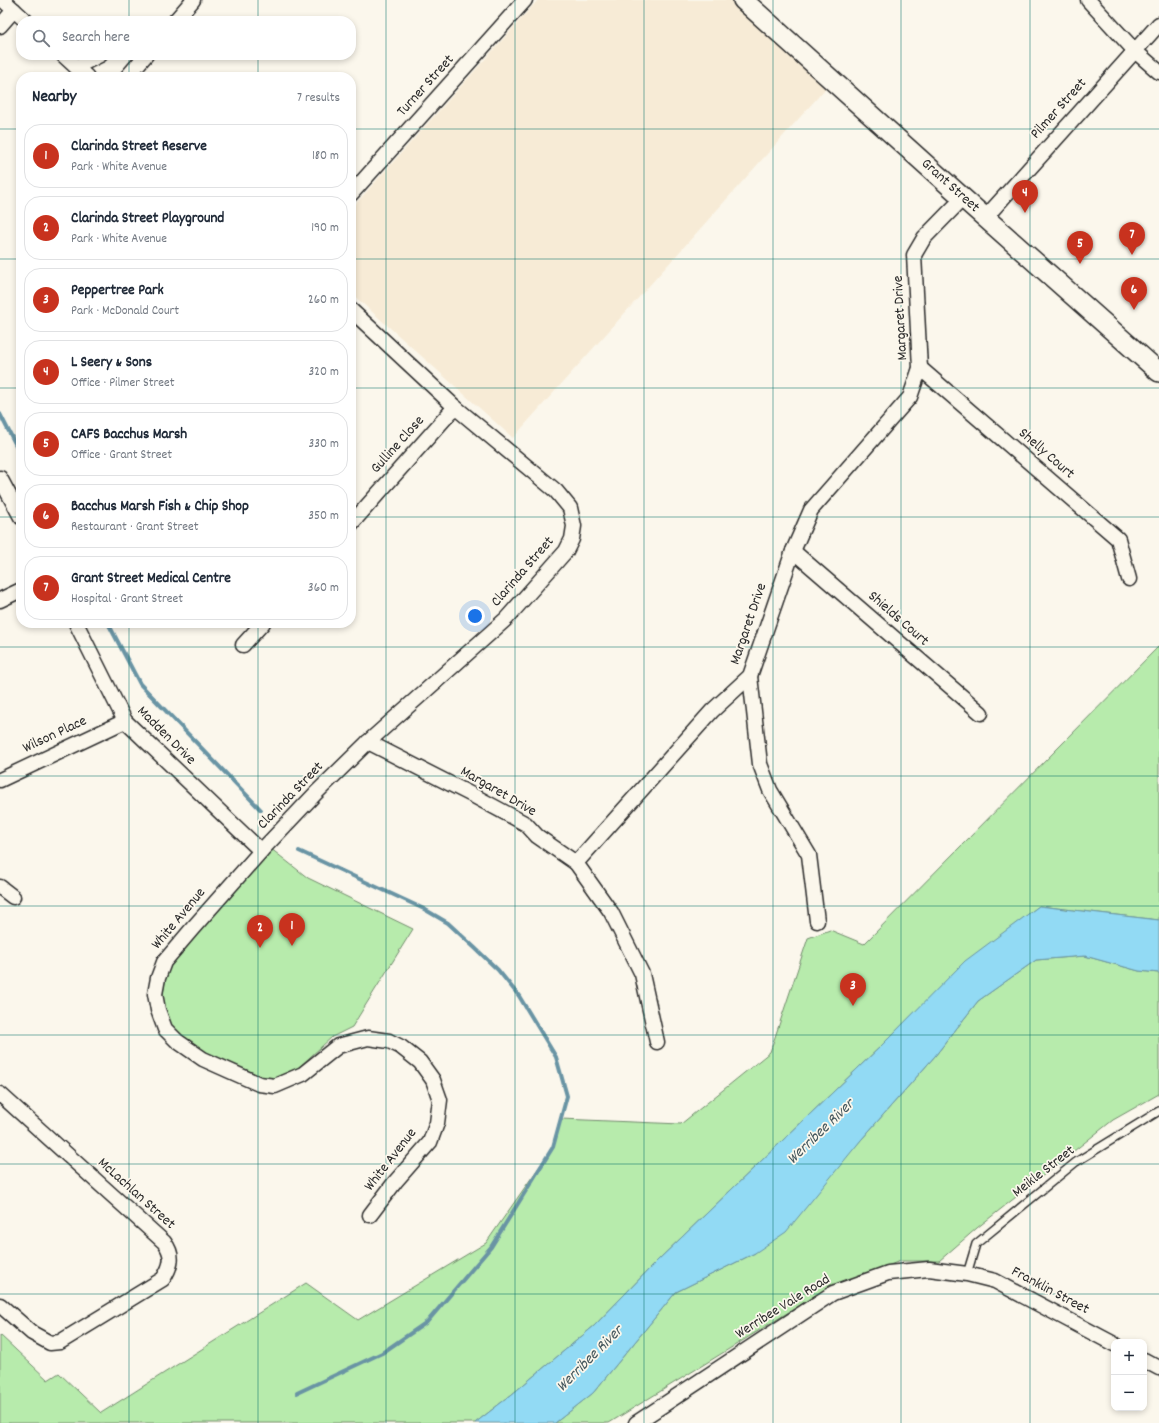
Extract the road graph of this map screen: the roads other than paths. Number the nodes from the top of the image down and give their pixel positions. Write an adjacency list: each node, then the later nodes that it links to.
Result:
1 (3, 0): 6 (street)
2 (194, 0): 8 (street)
3 (525, 0): 19 (street, Turner Street)
4 (743, 0): 20 (main road, Grant Street)
5 (1088, 0): 11 (street)
6 (14, 10): 7 (street); 10 (street)
7 (21, 16)
8 (178, 16)
9 (1159, 24): 11 (street, Pilmer Street)
10 (0, 26)
11 (1135, 50): 18 (street); 21 (street, Pilmer Street)
12 (68, 60): 15 (street)
13 (90, 60): 15 (street)
14 (142, 60): 17 (street)
15 (76, 67): 16 (street)
16 (82, 72)
17 (131, 72)
18 (1159, 72)
19 (356, 188)
20 (963, 198): 21 (main road, Grant Street); 23 (street, Margaret Drive)
21 (986, 218): 24 (main road, Grant Street)
22 (356, 315): 25 (street, Clarinda Street)
23 (920, 368): 29 (street, Margaret Drive); 30 (street, Shelly Court)
24 (1159, 372)
25 (455, 407): 28 (street, Gulline Close); 39 (street, Clarinda Street)
26 (0, 478): 27 (street)
27 (16, 508)
28 (356, 518)
29 (793, 551): 36 (street, Margaret Drive); 37 (street, Shields Court)
30 (1129, 579)
31 (16, 592): 32 (street)
32 (0, 600)
33 (78, 628): 38 (street, Madden Drive)
34 (259, 628): 35 (street)
35 (244, 645)
36 (750, 676): 42 (street, Margaret Drive); 45 (street)
37 (981, 713)
38 (125, 721): 40 (street, Wilson Place); 41 (street, Madden Drive)
39 (368, 742): 41 (street, Clarinda Street); 42 (street, Margaret Drive)
40 (0, 780)
41 (261, 851): 49 (street, White Avenue)
42 (576, 863): 46 (street)
43 (0, 887): 44 (street)
44 (13, 897)
45 (817, 921)
46 (657, 1042)
47 (0, 1094): 51 (street, McLachlan Street)
48 (1159, 1111): 50 (lane, Meikle Street)
49 (370, 1216)
50 (967, 1274): 52 (street, Franklin Street); 55 (street, Werribee Vale Road)
51 (0, 1305)
52 (1111, 1342)
53 (1147, 1362): 54 (street)
54 (1159, 1368)
55 (636, 1423)

